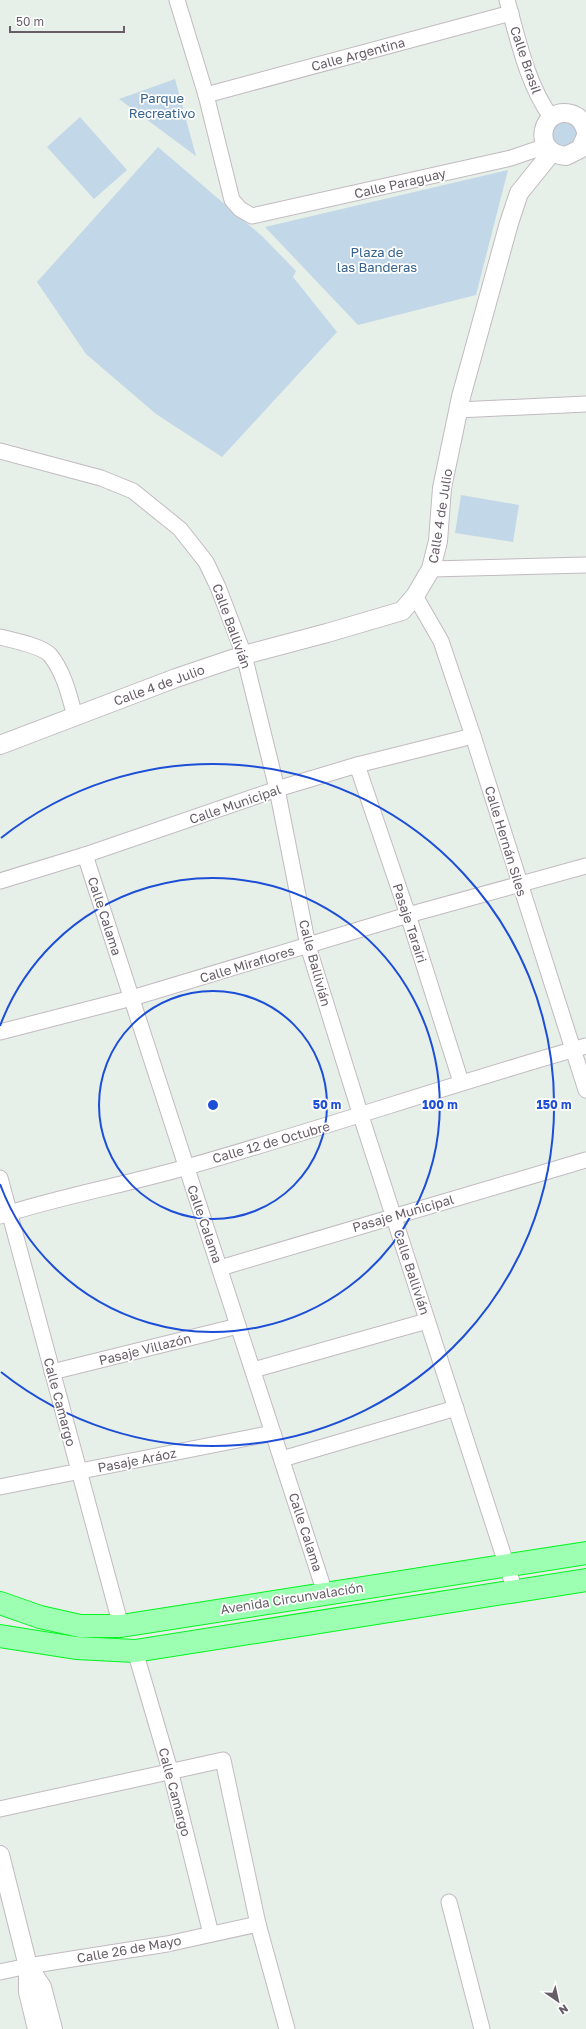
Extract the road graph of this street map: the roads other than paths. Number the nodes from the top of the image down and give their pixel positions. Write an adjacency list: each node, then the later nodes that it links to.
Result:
1 (177, 0): 3 (street)
2 (509, 7): 3 (street, Calle Argentina); 4 (street, Calle Brasil)
3 (206, 94): 8 (street, Calle Paraguay)
4 (551, 117): 5 (street); 8 (street)
5 (583, 120)
6 (586, 136): 7 (street)
7 (586, 140): 8 (street)
8 (549, 149): 10 (street, Calle 4 de Julio)
9 (586, 404): 10 (street)
10 (458, 410): 13 (street, Calle 4 de Julio)
11 (0, 451): 16 (street, Calle Ballivián)
12 (586, 565): 13 (street)
13 (431, 569): 14 (street, Calle 4 de Julio)
14 (415, 596): 16 (street, Calle 4 de Julio); 18 (street, Calle Hernán Siles)
15 (0, 637): 17 (street)
16 (244, 654): 17 (street, Calle 4 de Julio); 21 (street, Calle Ballivián)
17 (75, 716): 19 (street, Calle 4 de Julio)
18 (473, 736): 20 (street, Calle Municipal); 25 (street, Calle Hernán Siles)
19 (0, 745)
20 (357, 765): 21 (street, Calle Municipal); 26 (street, Pasaje Tarairi)
21 (277, 789): 22 (street, Calle Municipal); 27 (street, Calle Ballivián)
22 (85, 855): 24 (street, Calle Municipal); 28 (street, Calle Calama)
23 (586, 866): 25 (street, Calle Miraflores)
24 (0, 880)
25 (520, 885): 26 (street, Calle Miraflores); 30 (street, Calle Hernán Siles)
26 (408, 915): 27 (street, Calle Miraflores); 31 (street, Pasaje Tarairi)
27 (308, 946): 28 (street, Calle Miraflores); 33 (street, Calle Ballivián)
28 (132, 998): 29 (street, Calle Miraflores); 35 (street, Calle Calama)
29 (0, 1032)
30 (580, 1047): 31 (street, Calle 12 de Octubre); 32 (street, Calle Hernán Siles)
31 (461, 1082): 33 (street, Calle 12 de Octubre)
32 (586, 1090)
33 (361, 1116): 35 (street, Calle 12 de Octubre); 38 (street, Calle Ballivián)
34 (586, 1160): 38 (street, Pasaje Municipal)
35 (185, 1167): 37 (street, Calle 12 de Octubre); 39 (street, Calle Calama)
36 (0, 1178): 37 (street, Calle Camargo)
37 (5, 1214): 43 (street, Calle Camargo)
38 (393, 1216): 39 (street, Pasaje Municipal); 40 (street, Calle Ballivián)
39 (220, 1268): 41 (street, Calle Calama)
40 (427, 1321): 42 (street); 44 (street, Calle Ballivián)
41 (238, 1326): 42 (street, Calle Calama); 43 (street, Pasaje Villazón)
42 (253, 1370): 45 (street, Calle Calama)
43 (52, 1372): 47 (street, Calle Camargo)
44 (456, 1408): 46 (street); 50 (street, Calle Ballivián)
45 (274, 1433): 46 (street, Calle Calama); 47 (street, Pasaje Aráoz)
46 (282, 1459): 53 (street, Calle Calama)
47 (79, 1471): 48 (street, Pasaje Aráoz); 55 (street, Calle Camargo)
48 (0, 1487)
49 (586, 1553): 50 (highway, Avenida Circunvalación)
50 (507, 1565): 52 (street, Calle Ballivián); 53 (highway, Avenida Circunvalación)
51 (586, 1580): 52 (highway)
52 (515, 1591): 57 (highway)
53 (325, 1593): 55 (highway, Avenida Circunvalación)
54 (0, 1603): 55 (highway, Avenida Circunvalación)
55 (120, 1626)
56 (0, 1636): 57 (highway)
57 (134, 1651): 58 (street, Calle Camargo)
58 (170, 1770): 59 (street); 62 (street); 63 (street, Calle Camargo)
59 (0, 1808)
60 (0, 1855): 64 (street)
61 (449, 1902): 69 (street)
62 (258, 1924): 63 (street, Calle 26 de Mayo); 68 (street)
63 (211, 1934): 64 (street, Calle 26 de Mayo)
64 (28, 1966): 65 (street, Calle 26 de Mayo); 66 (street); 67 (street)
65 (0, 1972)
66 (37, 2029)
67 (54, 2029)
68 (287, 2029)
69 (482, 2029)

